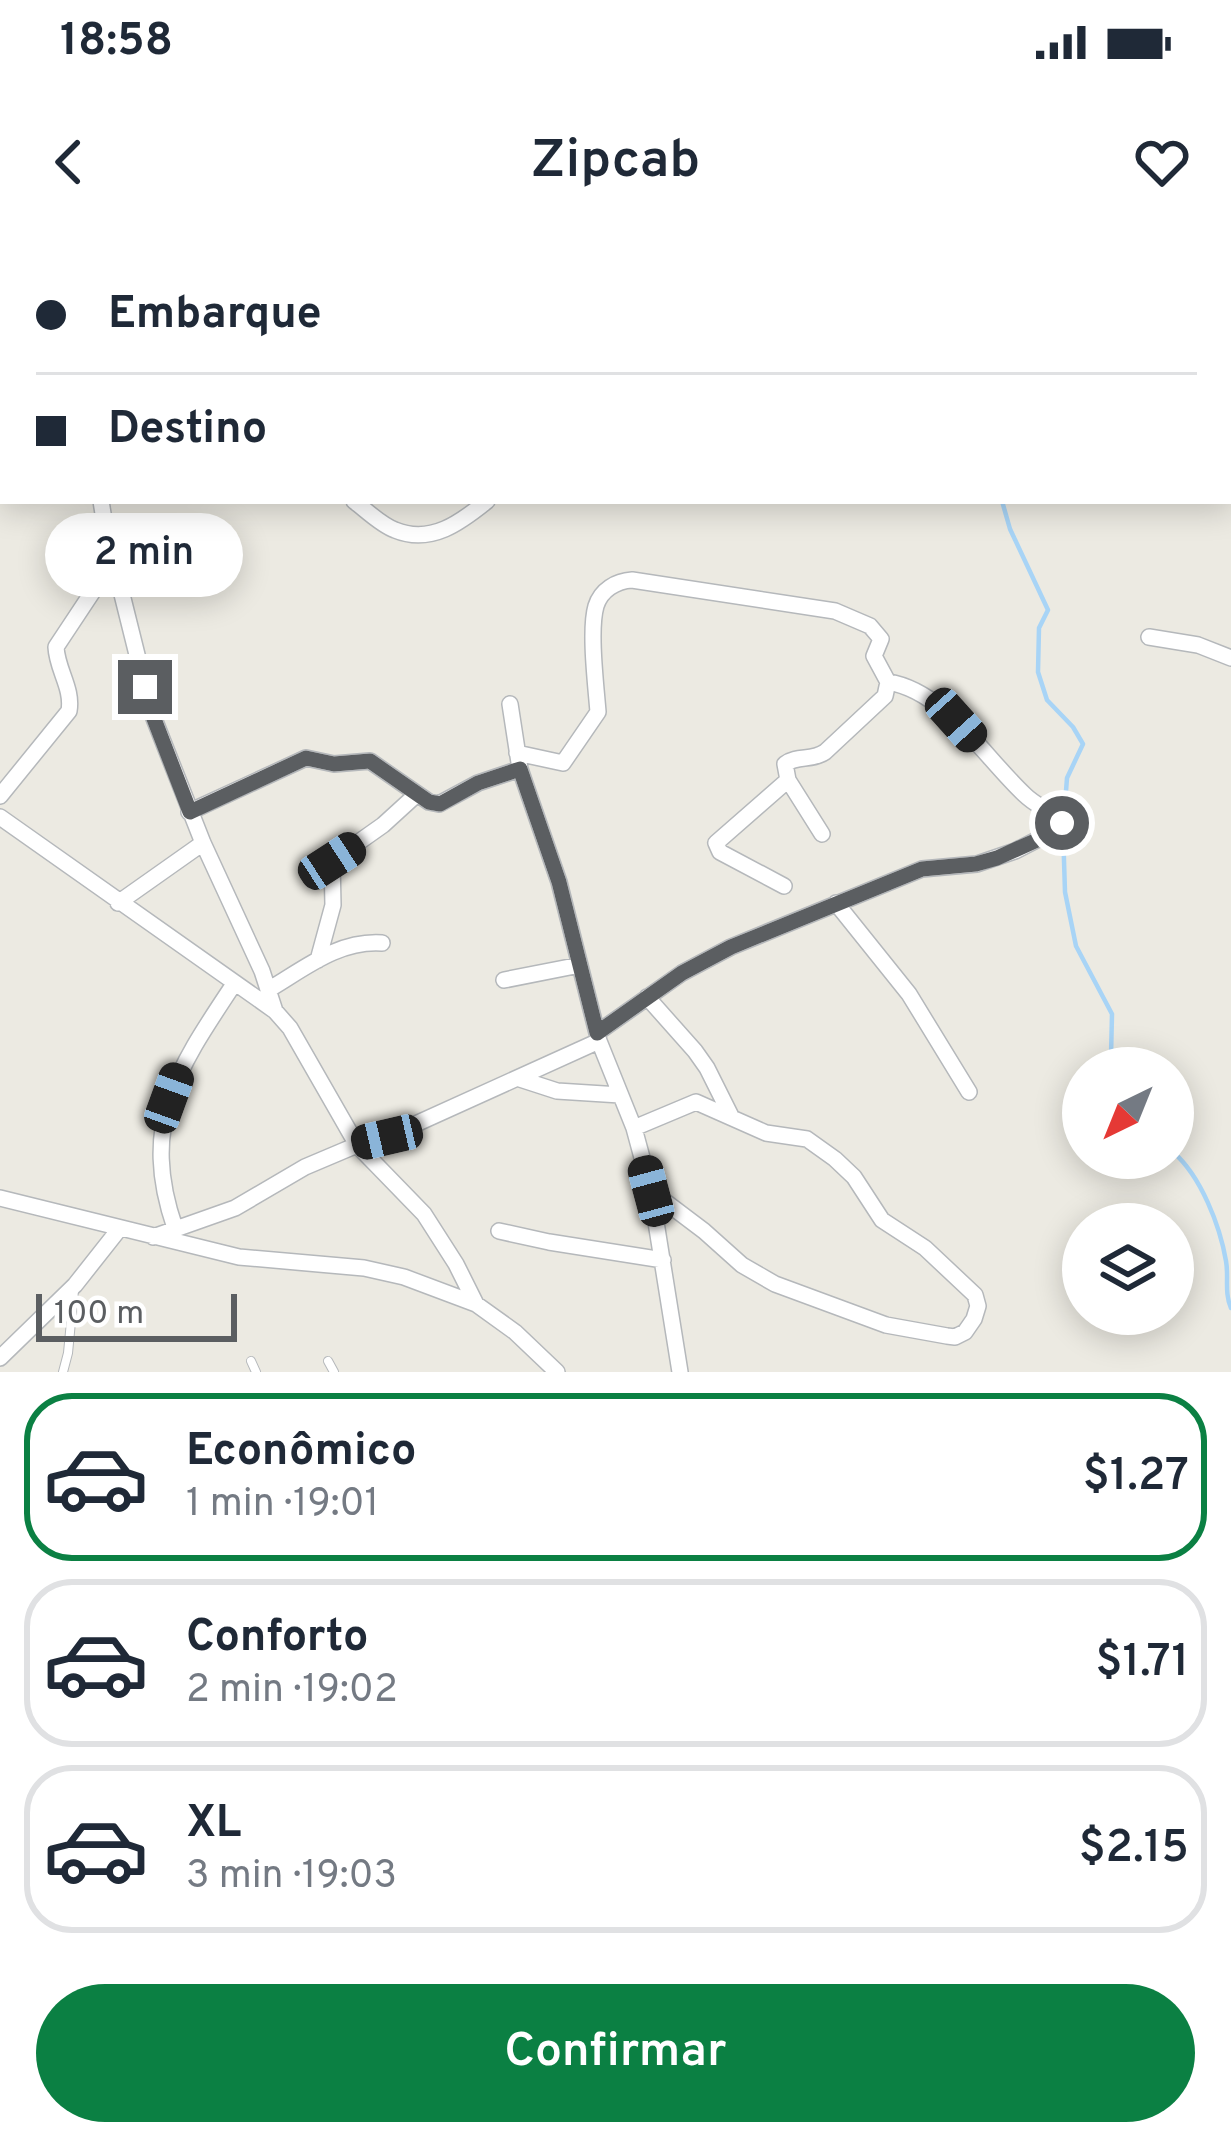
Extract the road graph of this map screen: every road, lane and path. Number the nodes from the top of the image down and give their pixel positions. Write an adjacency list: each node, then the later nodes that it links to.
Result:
1 (102, 504): 4 (street)
2 (358, 504): 3 (street)
3 (483, 504)
4 (113, 561): 12 (street); 13 (street)
5 (1149, 638): 6 (street)
6 (1231, 658)
7 (888, 682): 9 (street); 10 (street); 19 (street)
8 (510, 704): 9 (street)
9 (519, 761): 11 (street); 22 (street)
10 (788, 779): 15 (street); 17 (street)
11 (417, 794): 13 (street); 21 (street)
12 (0, 796)
13 (190, 812): 16 (street)
14 (0, 818): 18 (street)
15 (822, 834)
16 (203, 843): 18 (street); 25 (street)
17 (784, 886)
18 (118, 903): 24 (street)
19 (836, 904): 26 (street); 30 (street)
20 (382, 943): 21 (street)
21 (318, 960): 25 (street)
22 (580, 965): 23 (street); 28 (street)
23 (504, 980)
24 (234, 984): 27 (street); 38 (street)
25 (268, 990): 27 (street)
26 (647, 997): 28 (street); 32 (street)
27 (274, 1011): 34 (street)
28 (598, 1037): 29 (street); 31 (street)
29 (520, 1079): 31 (street); 34 (street)
30 (968, 1092)
31 (620, 1095): 33 (street)
32 (731, 1116): 33 (street); 35 (street)
33 (634, 1127): 35 (street)
34 (357, 1144): 38 (street); 43 (street)
35 (651, 1191): 41 (street)
36 (0, 1198): 37 (street)
37 (120, 1228): 40 (street); 42 (street)
38 (175, 1228): 40 (street)
39 (499, 1231): 41 (street)
40 (153, 1238): 43 (street)
41 (662, 1259): 51 (street)
42 (75, 1285): 44 (street); 47 (lane)
43 (476, 1304): 50 (street)
44 (0, 1358)
45 (251, 1361): 48 (lane)
46 (328, 1361): 49 (lane)
47 (63, 1372)
48 (256, 1372)
49 (334, 1372)
50 (556, 1372)
51 (680, 1372)

